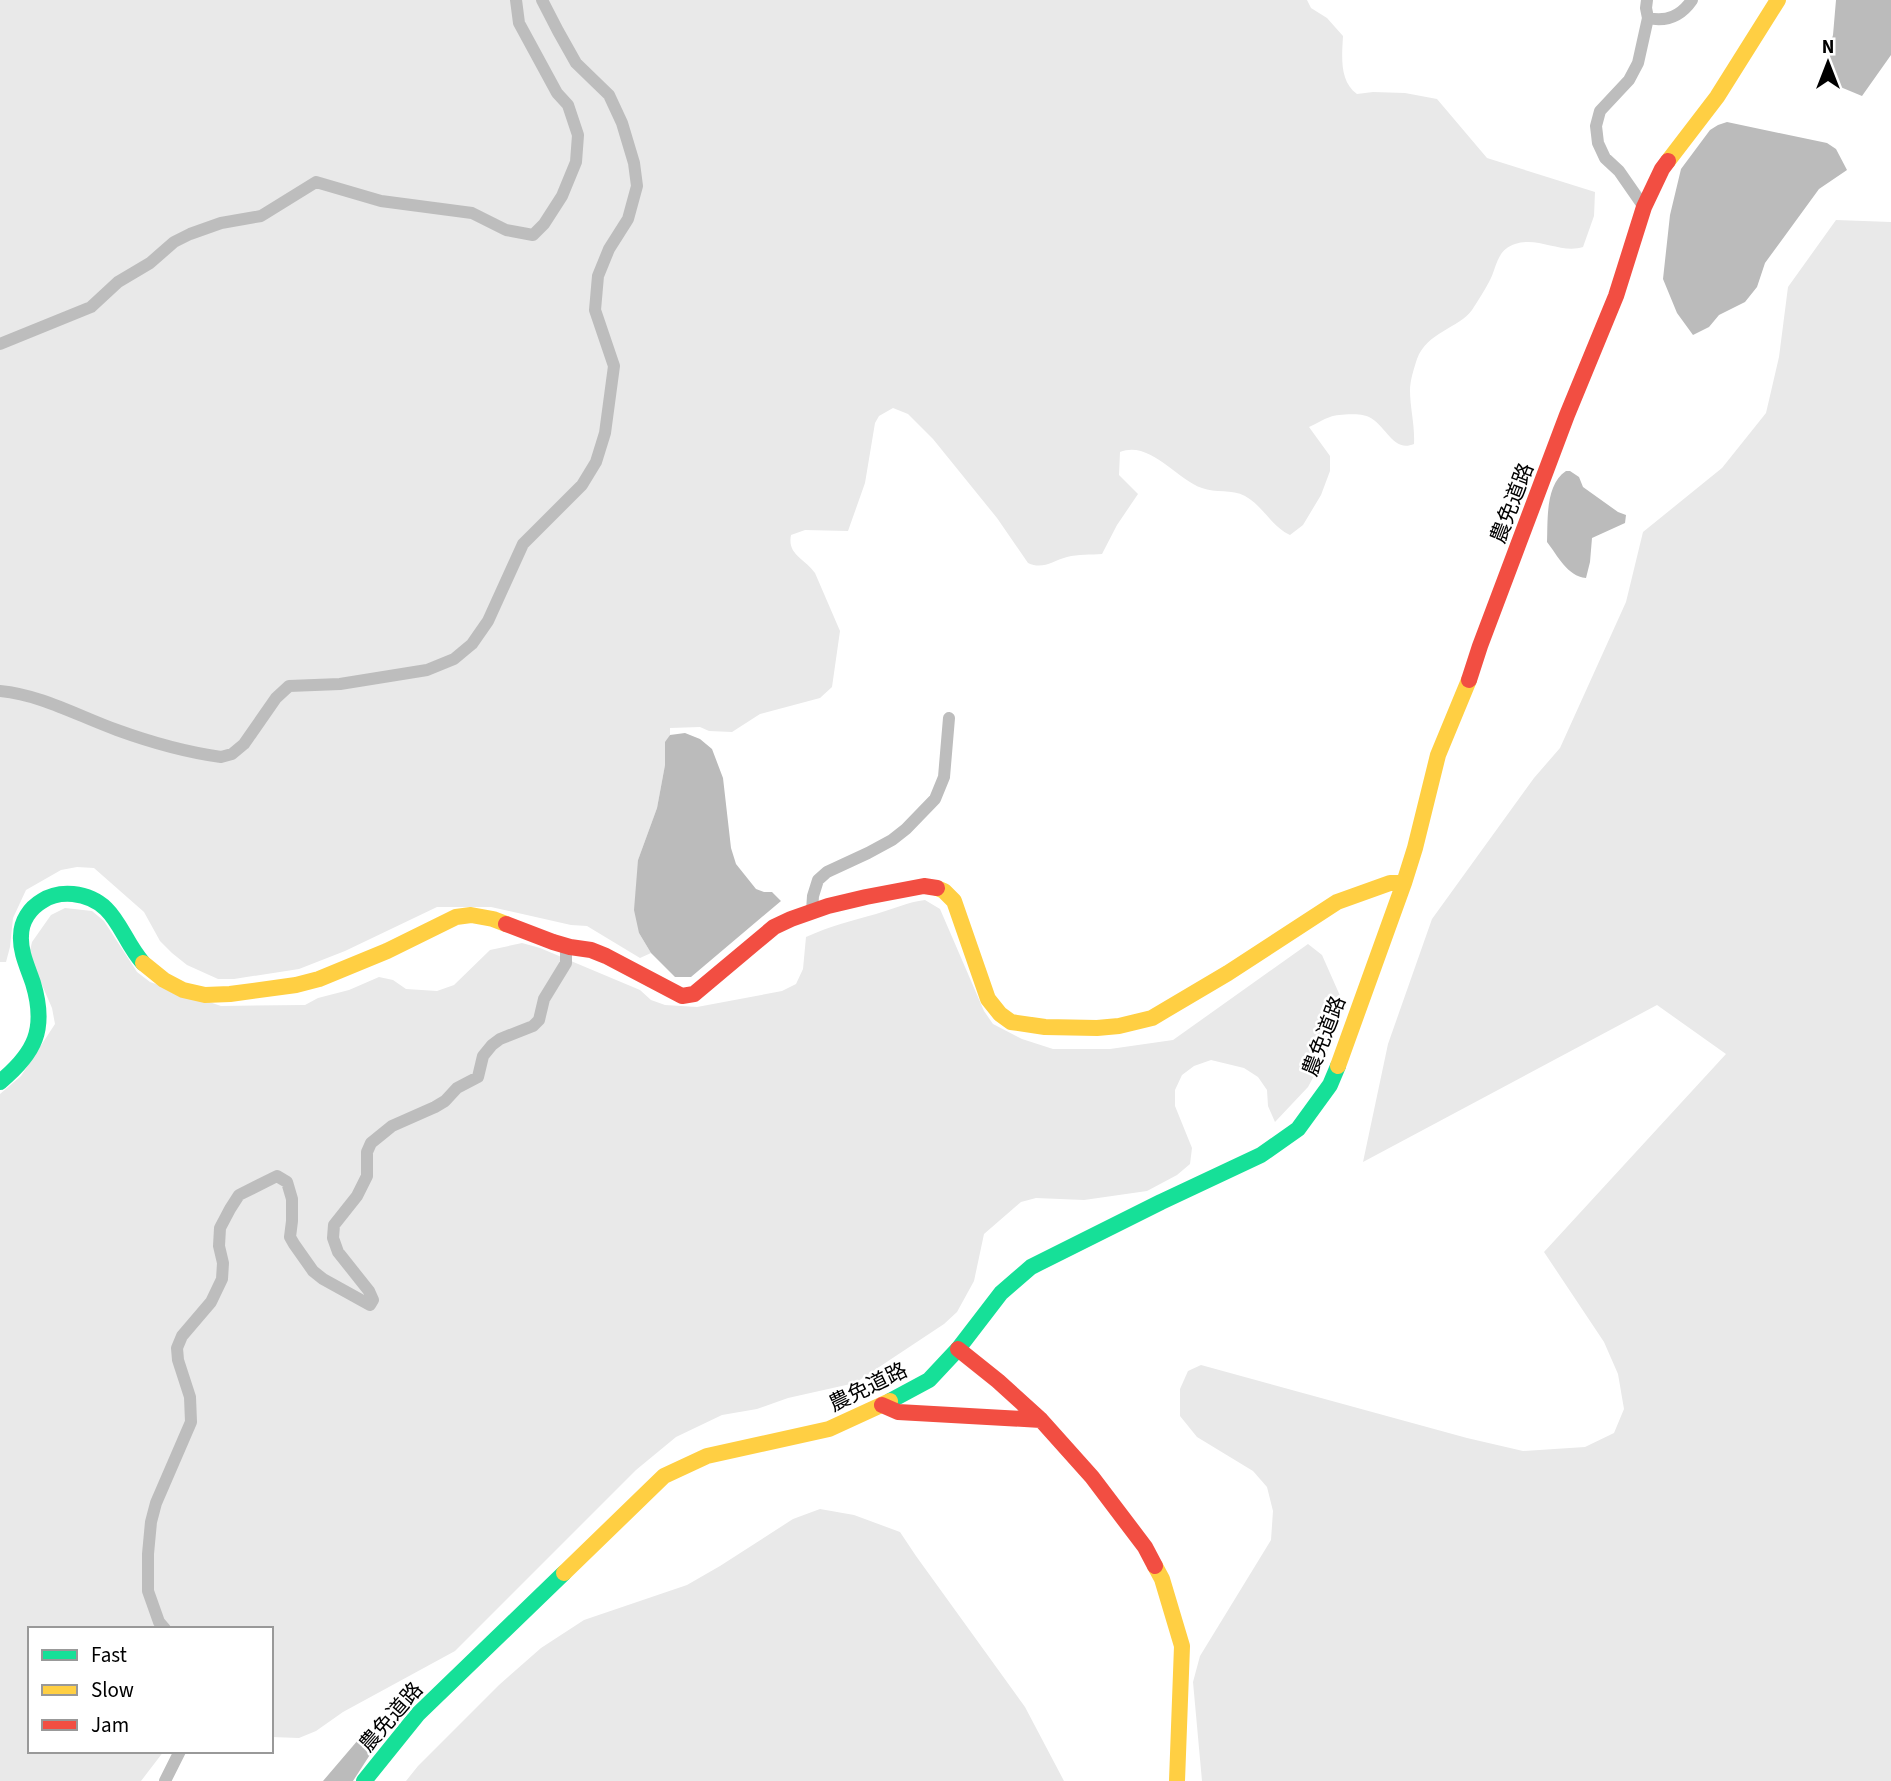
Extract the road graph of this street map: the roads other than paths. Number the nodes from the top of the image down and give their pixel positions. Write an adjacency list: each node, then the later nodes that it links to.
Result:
1 (516, 0): 8 (street)
2 (542, 0): 9 (street)
3 (1647, 0): 6 (street)
4 (1692, 0): 6 (street)
5 (1778, 0): 7 (street, 農免道路)
6 (1648, 18): 7 (street)
7 (1644, 207): 11 (street, 農免道路)
8 (0, 344)
9 (0, 691)
10 (949, 718): 12 (street)
11 (1404, 883): 12 (street); 15 (street, 農免道路)
12 (812, 911): 13 (street)
13 (570, 947): 14 (street); 18 (street)
14 (0, 1082)
15 (958, 1349): 16 (street, 農免道路); 17 (street)
16 (882, 1405): 17 (street); 21 (street, 農免道路)
17 (1041, 1420): 22 (street)
18 (163, 1627)
19 (179, 1753): 20 (street)
20 (165, 1781)
21 (364, 1781)
22 (1177, 1781)

